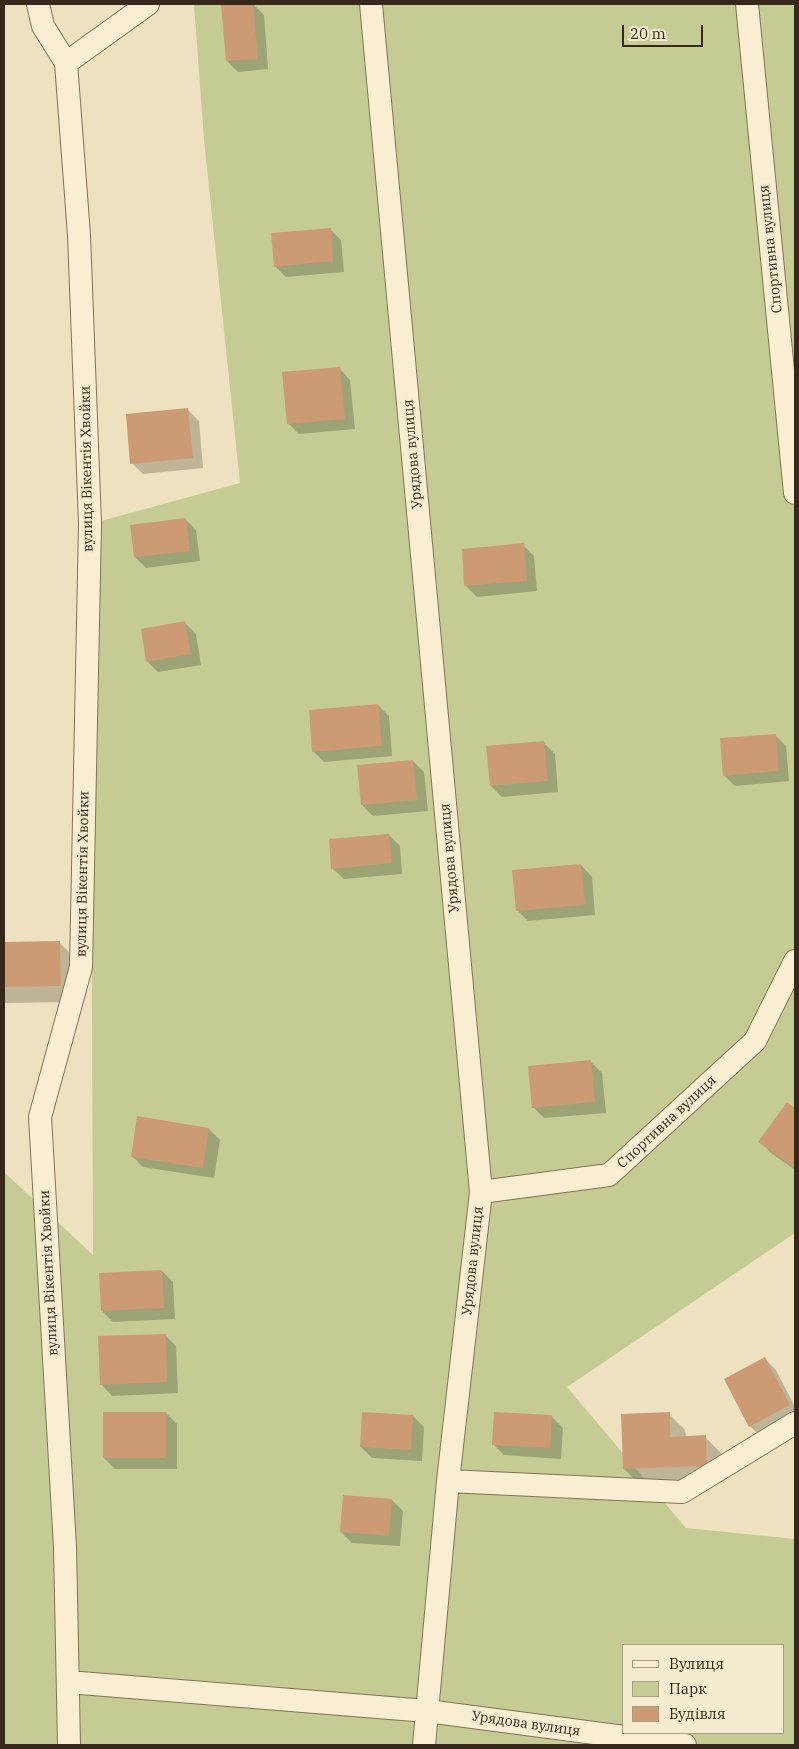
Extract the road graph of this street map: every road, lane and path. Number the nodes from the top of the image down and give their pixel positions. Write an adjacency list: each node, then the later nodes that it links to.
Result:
1 (38, 4): 5 (street, вулиця Вікентія Хвойки)
2 (148, 4): 5 (street)
3 (371, 4): 8 (street, Урядова вулиця)
4 (747, 4): 6 (street, Спортивна вулиця)
5 (66, 63): 11 (street, вулиця Вікентія Хвойки)
6 (795, 493)
7 (795, 961): 8 (street, Спортивна вулиця)
8 (481, 1192): 10 (street, Урядова вулиця)
9 (795, 1423): 10 (street)
10 (448, 1482): 12 (street, Урядова вулиця)
11 (68, 1682): 12 (street); 13 (street, вулиця Вікентія Хвойки)
12 (427, 1711): 14 (street, Урядова вулиця); 15 (street, Урядова вулиця)
13 (69, 1745)
14 (424, 1745)
15 (685, 1745)

